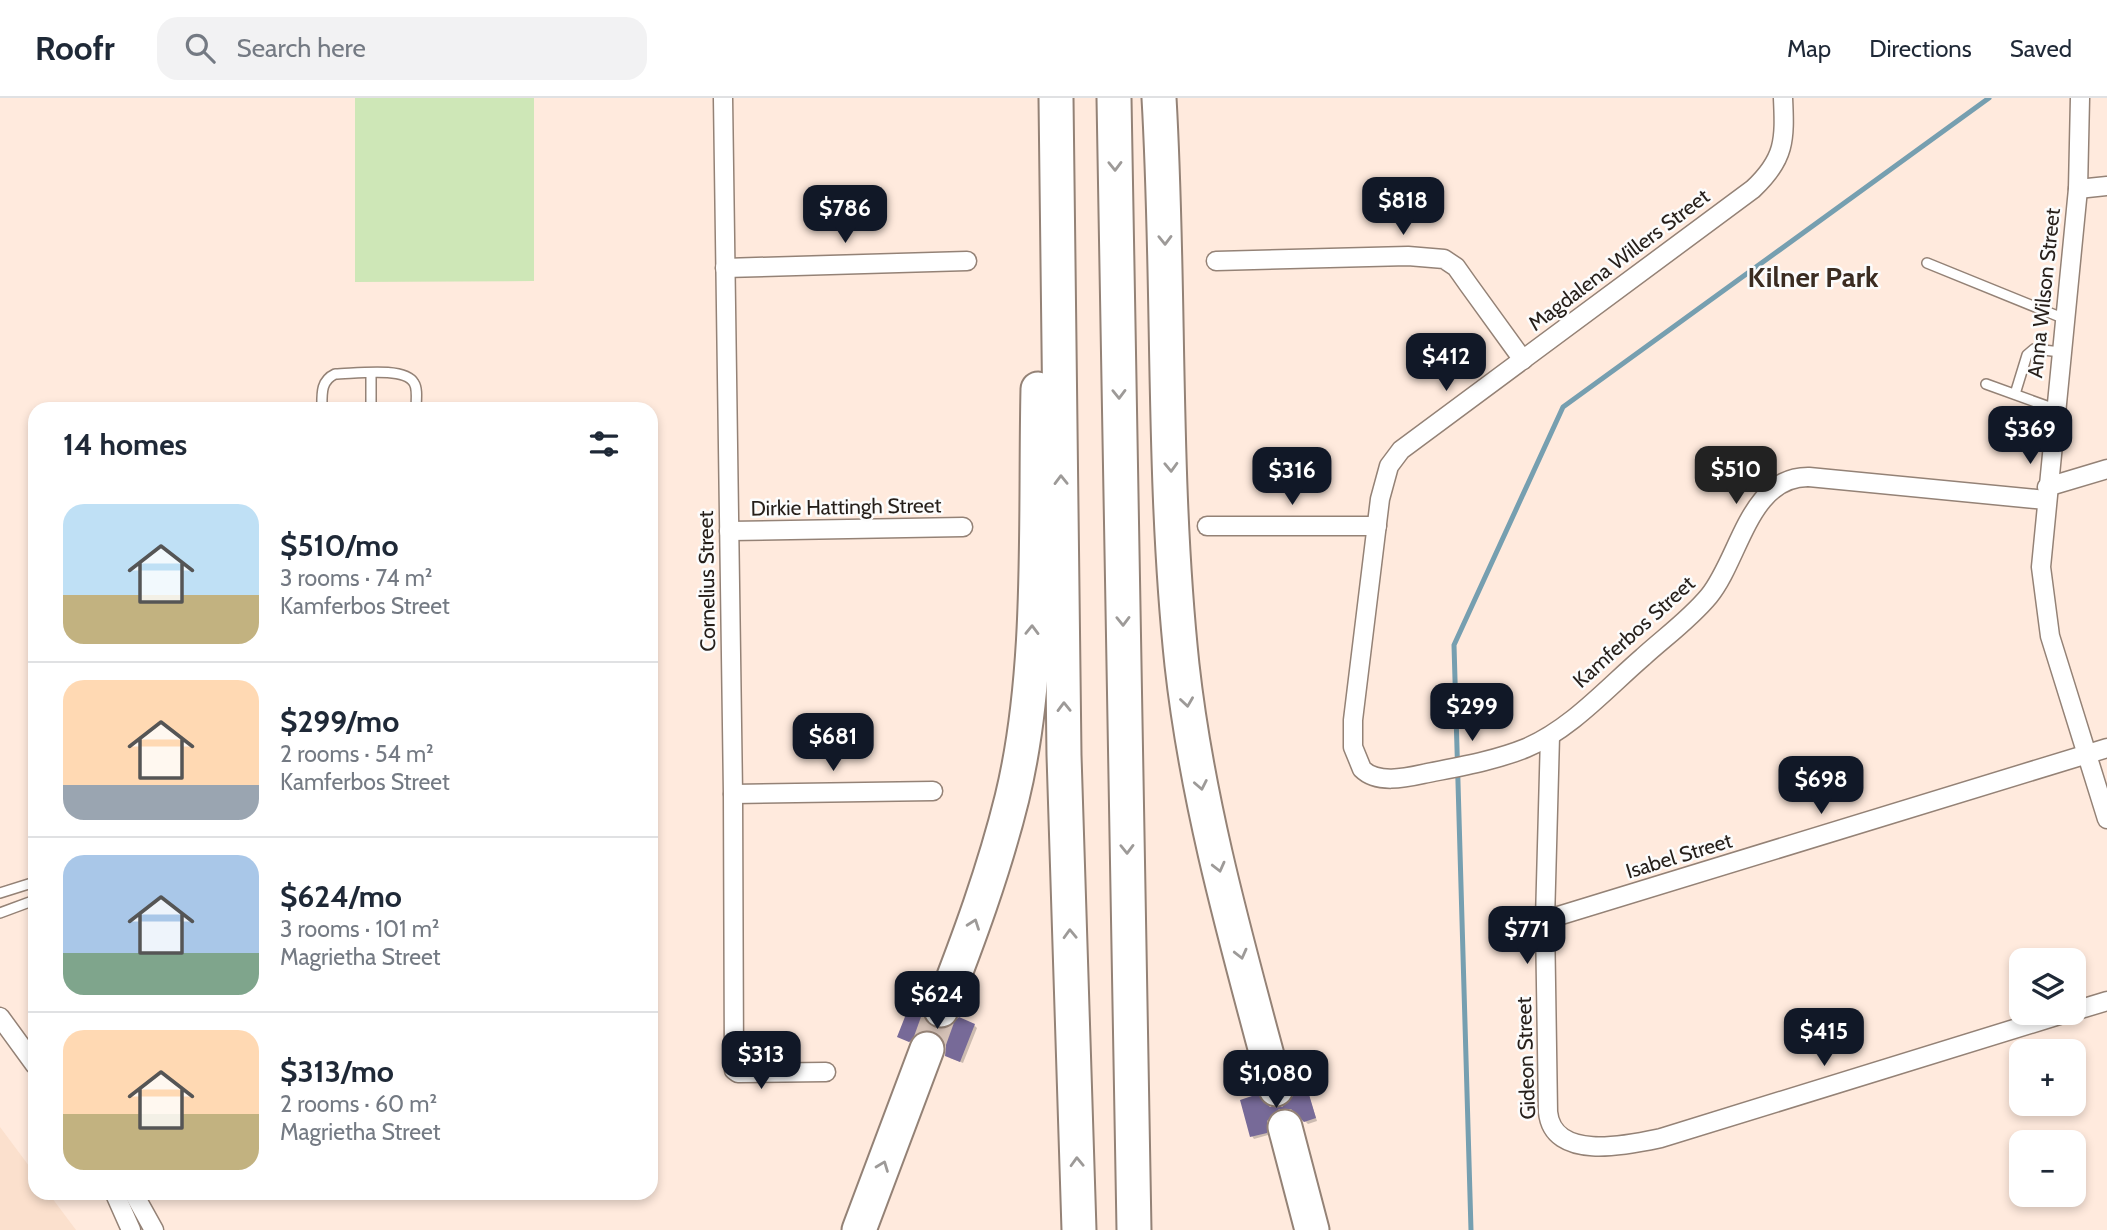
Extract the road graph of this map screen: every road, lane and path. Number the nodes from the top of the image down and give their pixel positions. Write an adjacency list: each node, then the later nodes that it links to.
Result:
1 (723, 98): 13 (street, Cornelius Street)
2 (1045, 98): 44 (highway, one-way to 2)
3 (1056, 98): 57 (highway, one-way to 3)
4 (1114, 98): 58 (highway, one-way to 58)
5 (1159, 98): 50 (highway, one-way to 50)
6 (1783, 98): 16 (street, Magdalena Willers Street)
7 (2080, 98): 9 (street, Anna Wilson Street)
8 (2107, 186): 9 (street)
9 (2078, 189): 14 (street, Anna Wilson Street)
10 (967, 261): 13 (street)
11 (1216, 261): 16 (street)
12 (1927, 263): 14 (lane)
13 (725, 268): 29 (street, Cornelius Street)
14 (2065, 319): 15 (street, Anna Wilson Street)
15 (2061, 352): 19 (lane); 23 (street, Anna Wilson Street)
16 (1523, 360): 27 (street, Magdalena Willers Street)
17 (371, 373): 20 (lane); 21 (lane); 22 (lane)
18 (1986, 384): 19 (lane)
19 (2015, 394): 23 (lane)
20 (322, 402)
21 (371, 402)
22 (416, 402)
23 (2055, 409): 25 (street, Anna Wilson Street)
24 (2107, 469): 25 (street, Kamferbos Street)
25 (2046, 494): 30 (street, Kamferbos Street); 32 (street, Anna Wilson Street)
26 (1207, 526): 27 (street)
27 (1377, 526): 33 (street, Magdalena Willers Street)
28 (963, 527): 29 (street, Dirkie Hattingh Street)
29 (729, 531): 35 (street, Cornelius Street)
30 (1550, 736): 33 (street, Kamferbos Street); 41 (street, Gideon Street)
31 (2107, 748): 32 (street, Isabel Street)
32 (2087, 755): 36 (street, Anna Wilson Street); 41 (street, Isabel Street)
33 (1373, 777)
34 (933, 791): 35 (street)
35 (733, 794): 49 (street, Cornelius Street)
36 (2107, 819)
37 (28, 884): 38 (lane)
38 (0, 893)
39 (28, 903): 40 (lane)
40 (0, 913)
41 (1545, 920): 46 (street, Gideon Street)
42 (2107, 1001): 43 (street)
43 (2086, 1007)
44 (941, 1010)
45 (0, 1017): 48 (street)
46 (2027, 1025)
47 (927, 1049): 56 (highway, one-way to 47)
48 (28, 1055)
49 (826, 1072)
50 (1276, 1089)
51 (1286, 1127): 59 (highway)
52 (118, 1200): 54 (street)
53 (137, 1200): 55 (street)
54 (131, 1230)
55 (154, 1230)
56 (859, 1230)
57 (1079, 1230)
58 (1134, 1230)
59 (1312, 1230)

